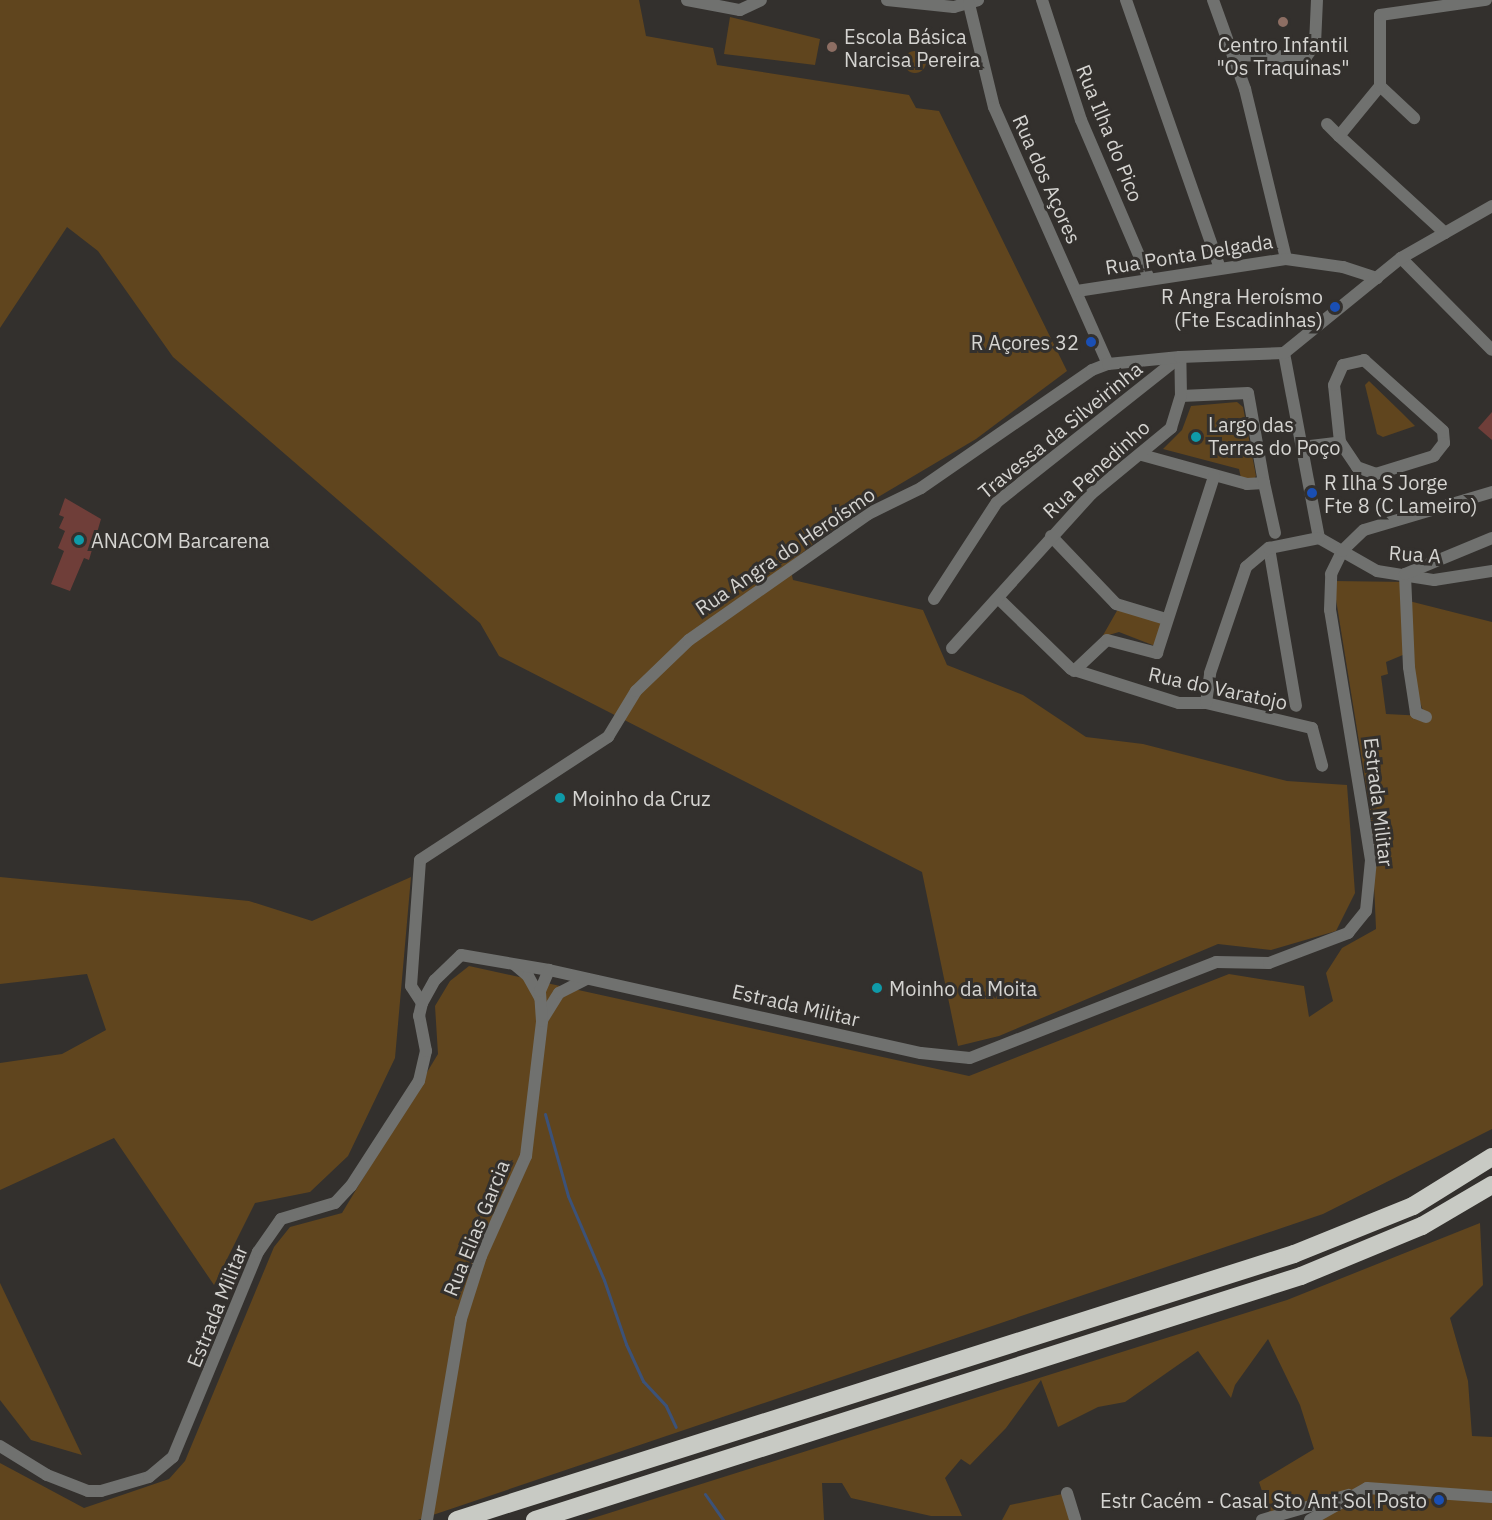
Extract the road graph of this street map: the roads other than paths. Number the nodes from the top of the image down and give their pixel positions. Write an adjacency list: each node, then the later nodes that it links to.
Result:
1 (687, 0): 2 (street)
2 (761, 0)
3 (887, 0): 9 (street)
4 (1042, 0): 21 (street, Rua Ilha do Pico)
5 (1126, 0): 19 (street)
6 (1213, 0): 10 (street)
7 (1317, 0): 10 (street)
8 (1486, 0): 11 (street)
9 (974, 2): 22 (street, Rua dos Açores)
10 (1233, 55): 18 (street)
11 (1380, 86): 12 (street); 14 (street)
12 (1414, 118)
13 (1327, 124): 14 (street)
14 (1339, 136): 16 (street)
15 (1492, 206): 16 (street)
16 (1445, 232): 17 (street)
17 (1401, 258): 20 (street); 23 (street)
18 (1286, 259): 19 (street, Rua Ponta Delgada); 20 (street, Rua Ponta Delgada)
19 (1220, 268): 21 (street, Rua Ponta Delgada)
20 (1377, 278): 24 (street)
21 (1149, 279): 22 (street, Rua Ponta Delgada)
22 (1077, 291): 26 (street, Rua dos Açores)
23 (1492, 350)
24 (1284, 353): 25 (street, Rua Angra do Heroísmo); 29 (street)
25 (1179, 357): 26 (street, Rua Angra do Heroísmo); 27 (street, Rua Penedinho); 42 (street, Travessa da Silveirinha)
26 (1108, 364): 54 (street, Rua Angra do Heroísmo)
27 (1181, 396): 30 (street, Rua Penedinho); 32 (street)
28 (1340, 441): 28 (street); 29 (street)
29 (1302, 447): 36 (street)
30 (1142, 455): 31 (street); 35 (street, Rua Penedinho)
31 (1214, 476): 32 (street); 44 (street)
32 (1264, 483): 34 (street)
33 (1492, 492): 39 (street)
34 (1275, 533)
35 (1051, 536): 43 (street, Rua Penedinho); 44 (street)
36 (1318, 538): 38 (street); 39 (street, Rua A)
37 (1492, 538): 41 (street)
38 (1269, 548): 47 (street); 48 (street)
39 (1342, 551): 41 (street, Rua A); 53 (street, Estrada Militar)
40 (1492, 571): 41 (street, Rua A)
41 (1405, 574): 49 (street)
42 (934, 599)
43 (999, 600): 45 (street, Rua Penedinho); 46 (street, Rua do Varatojo)
44 (1166, 619): 46 (street)
45 (952, 648)
46 (1074, 671): 47 (street, Rua do Varatojo)
47 (1206, 703): 50 (street, Rua do Varatojo)
48 (1296, 706)
49 (1426, 717)
50 (1322, 766)
51 (512, 962): 52 (street, Estrada Militar); 54 (street, Estrada Militar); 55 (street, Rua Elias Garcia)
52 (549, 970): 53 (street, Estrada Militar); 55 (street, Rua Elias Garcia)
53 (587, 979): 55 (street)
54 (422, 1003): 58 (street, Estrada Militar)
55 (544, 1004): 62 (street, Rua Elias Garcia)
56 (1492, 1157): 63 (highway)
57 (1492, 1185): 64 (highway)
58 (0, 1446)
59 (1067, 1494): 65 (street)
60 (1348, 1495): 61 (street); 66 (street); 67 (street)
61 (1492, 1497)
62 (427, 1520)
63 (457, 1520)
64 (535, 1520)
65 (1075, 1520)
66 (1262, 1520)
67 (1310, 1520)

